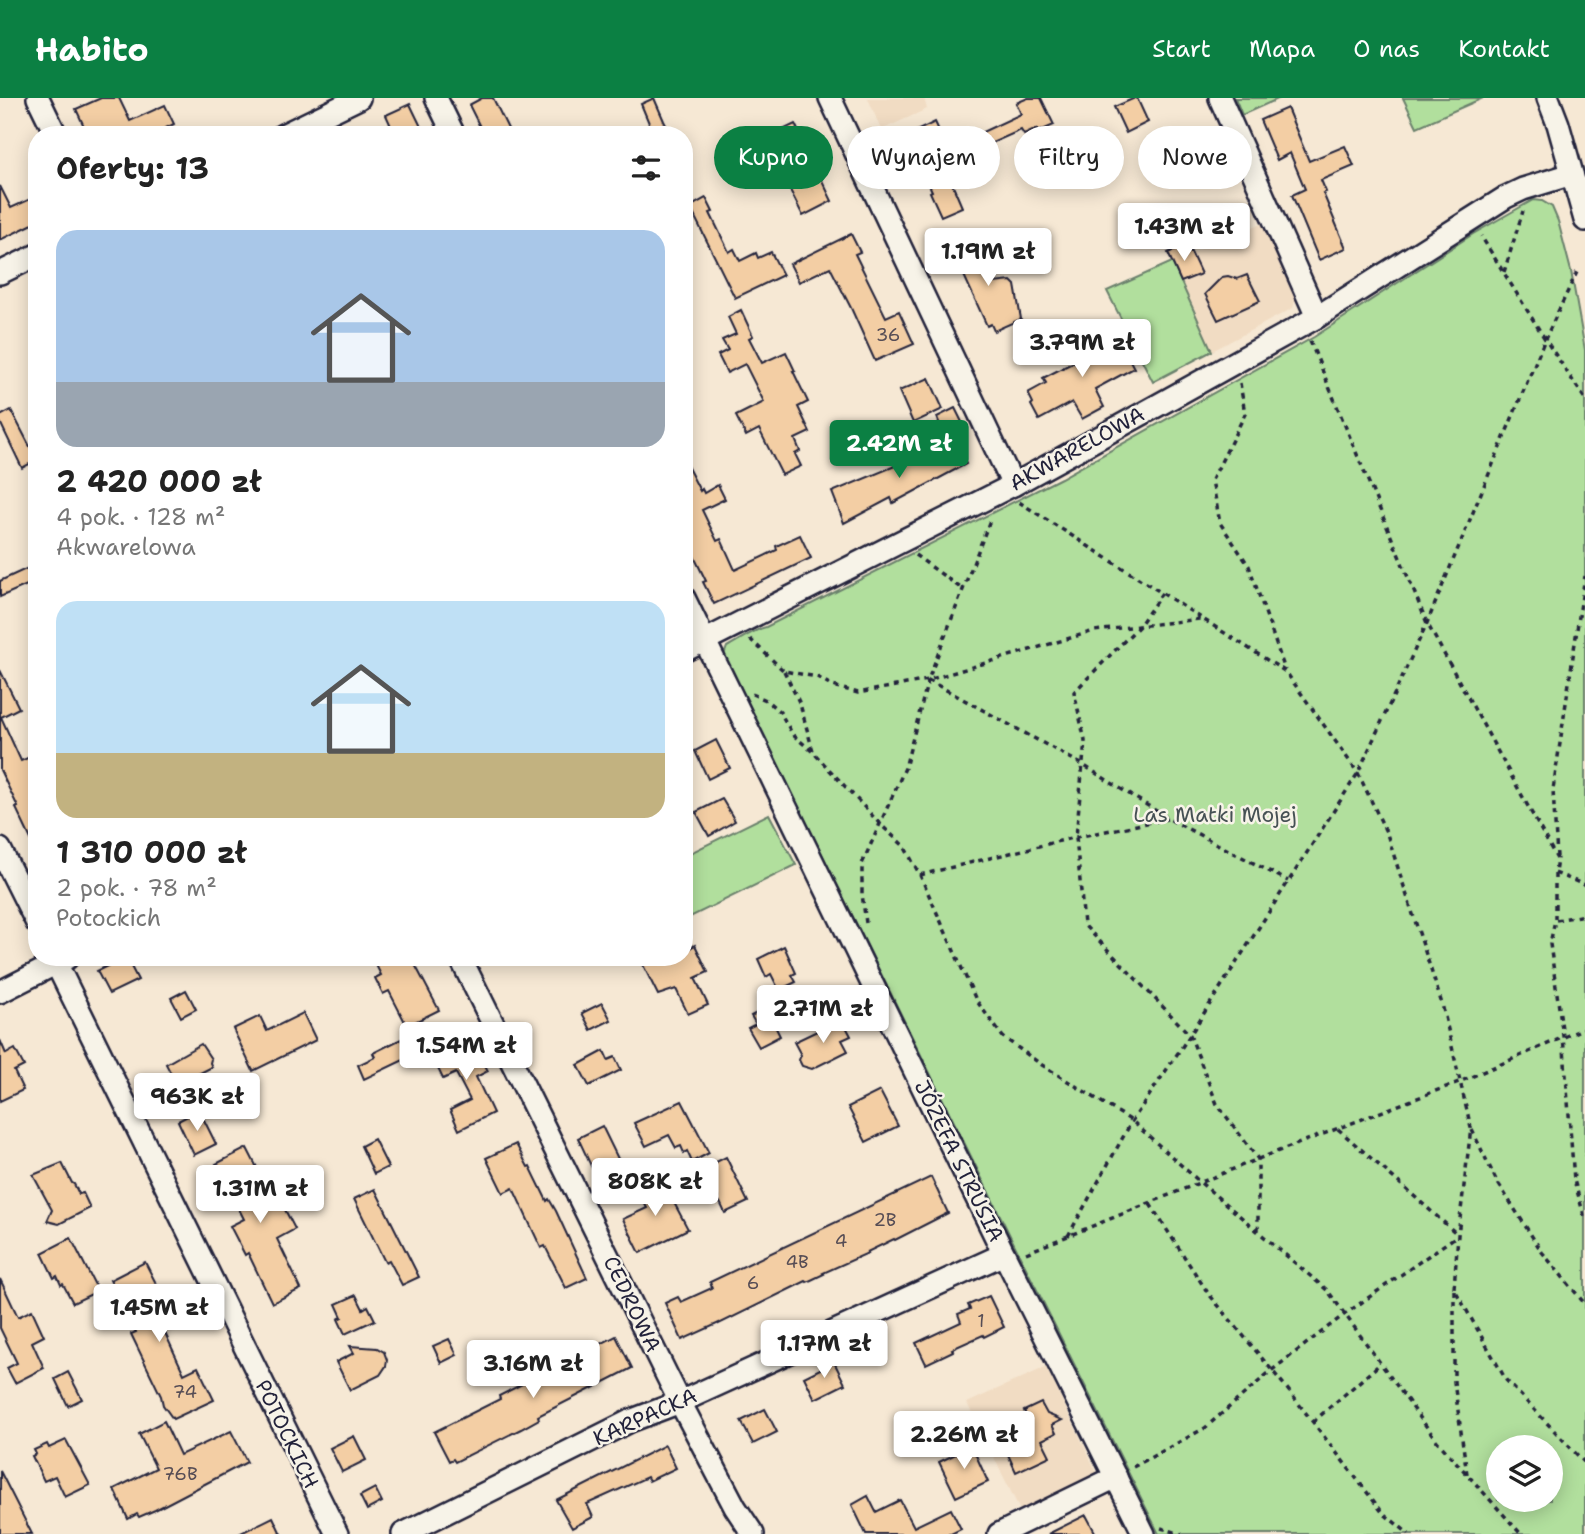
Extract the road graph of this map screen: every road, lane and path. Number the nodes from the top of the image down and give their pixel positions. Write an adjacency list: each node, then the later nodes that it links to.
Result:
1 (38, 98): 7 (street)
2 (359, 98): 8 (street)
3 (436, 98): 9 (street)
4 (830, 98): 22 (street)
5 (1220, 98): 18 (street)
6 (1548, 98): 10 (street)
7 (52, 126)
8 (301, 126)
9 (450, 126)
10 (1572, 174): 12 (street, AKWARELOWA); 13 (street)
11 (1522, 211): 15 (path)
12 (1471, 219): 15 (path); 18 (street, AKWARELOWA)
13 (1585, 220)
14 (28, 259): 17 (street)
15 (1504, 272): 19 (path)
16 (1577, 272): 19 (path)
17 (0, 273)
18 (1313, 326): 22 (street, AKWARELOWA); 30 (path)
19 (1545, 339): 21 (path); 30 (path)
20 (1239, 376): 36 (path)
21 (1585, 400)
22 (1014, 491): 27 (path); 33 (street, AKWARELOWA)
23 (990, 520): 26 (path)
24 (910, 551): 26 (path)
25 (1585, 576): 46 (path)
26 (962, 589): 37 (path)
27 (1162, 593): 29 (path); 31 (path)
28 (693, 616): 33 (street, JÓZEFA STRUSIA)
29 (1202, 619): 31 (path); 36 (path)
30 (1427, 623): 41 (path); 46 (path)
31 (1139, 626): 37 (path); 40 (path)
32 (745, 634): 35 (path)
33 (706, 641): 34 (street, AKWARELOWA); 73 (street, JÓZEFA STRUSIA)
34 (693, 648)
35 (784, 671): 37 (path); 39 (path)
36 (1286, 672): 41 (path)
37 (928, 680): 40 (path); 43 (path)
38 (747, 692): 39 (path)
39 (813, 752): 43 (path)
40 (1083, 765): 42 (path); 44 (path)
41 (1358, 773): 49 (path); 62 (path)
42 (1169, 819): 44 (path); 49 (path)
43 (880, 824): 48 (path); 54 (path)
44 (1076, 837): 48 (path); 60 (path)
45 (0, 849): 51 (street)
46 (1557, 859): 47 (path)
47 (1555, 873): 50 (path); 53 (path)
48 (920, 875): 63 (path)
49 (1288, 881): 60 (path)
50 (1585, 885)
51 (28, 905)
52 (1585, 915): 53 (path)
53 (1555, 920): 61 (path)
54 (866, 934)
55 (47, 966): 58 (street)
56 (63, 966): 84 (street, POTOCKICH)
57 (464, 966): 79 (street, CEDROWA)
58 (0, 992)
59 (1585, 1028): 61 (path)
60 (1190, 1035): 63 (path); 66 (path)
61 (1563, 1036): 62 (path); 69 (path)
62 (1459, 1082): 64 (path); 65 (path)
63 (1132, 1121): 67 (path); 72 (path)
64 (1471, 1128): 71 (path); 75 (path)
65 (1338, 1129): 66 (path); 71 (path)
66 (1258, 1159): 67 (path); 70 (path)
67 (1201, 1183): 68 (path); 70 (path)
68 (1150, 1204): 72 (path); 78 (path)
69 (1585, 1219)
70 (1258, 1232): 76 (path)
71 (1458, 1235): 74 (path); 76 (path)
72 (1068, 1236): 73 (path)
73 (1004, 1254): 79 (street, KARPACKA); 83 (street, JÓZEFA STRUSIA)
74 (1454, 1288): 81 (path); 82 (path)
75 (1585, 1304)
76 (1345, 1314): 77 (path); 78 (path)
77 (1381, 1363): 80 (path); 82 (path)
78 (1271, 1371): 80 (path); 83 (path)
79 (680, 1402): 85 (street, KARPACKA); 86 (street, CEDROWA)
80 (1313, 1422): 89 (path)
81 (1585, 1463)
82 (1467, 1475): 90 (path)
83 (1116, 1476): 87 (street); 88 (street, JÓZEFA STRUSIA)
84 (337, 1534)
85 (404, 1534)
86 (753, 1534)
87 (999, 1534)
88 (1144, 1534)
89 (1409, 1534)
90 (1521, 1534)

